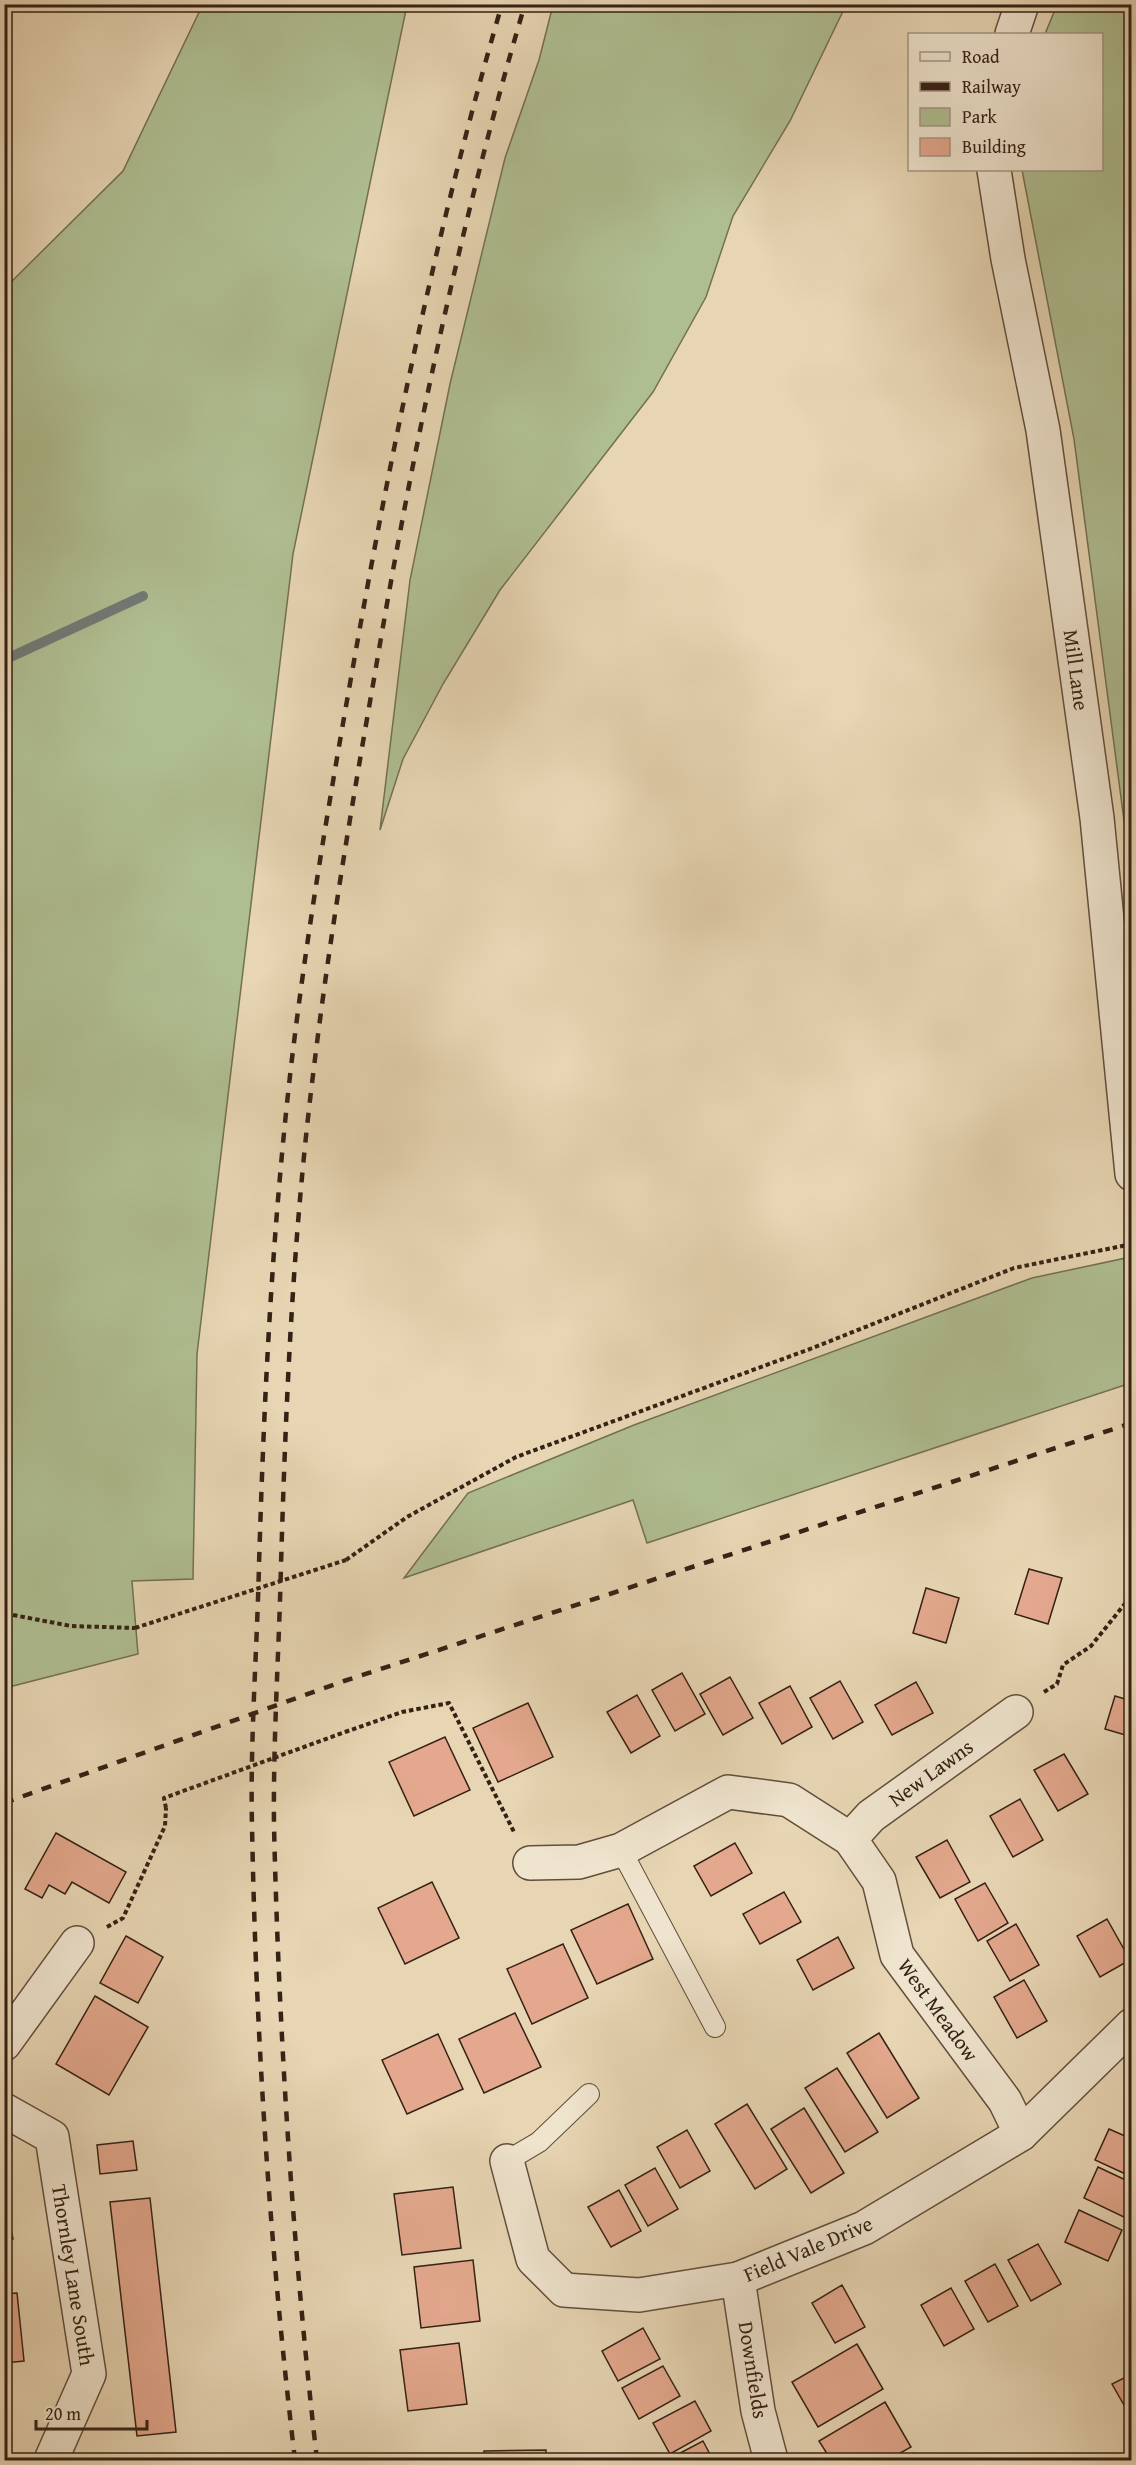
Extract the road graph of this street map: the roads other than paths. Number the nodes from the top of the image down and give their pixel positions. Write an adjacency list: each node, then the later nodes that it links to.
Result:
1 (1022, 4): 2 (street)
2 (1012, 33)
3 (994, 171): 4 (street, Mill Lane)
4 (1131, 1174)
5 (1016, 1712): 6 (street, New Lawns)
6 (850, 1839): 7 (street, West Meadow); 15 (street, West Meadow)
7 (621, 1850): 8 (street, West Meadow); 11 (lane)
8 (530, 1863)
9 (77, 1943): 12 (street)
10 (1131, 2025): 15 (street, Field Vale Drive)
11 (715, 2027)
12 (4, 2044)
13 (589, 2094): 16 (lane)
14 (4, 2109): 18 (street, Thornley Lane South)
15 (1021, 2134): 17 (street, Field Vale Drive)
16 (507, 2161): 17 (street, Field Vale Drive)
17 (738, 2279): 19 (street, Downfields)
18 (51, 2460)
19 (771, 2460)

